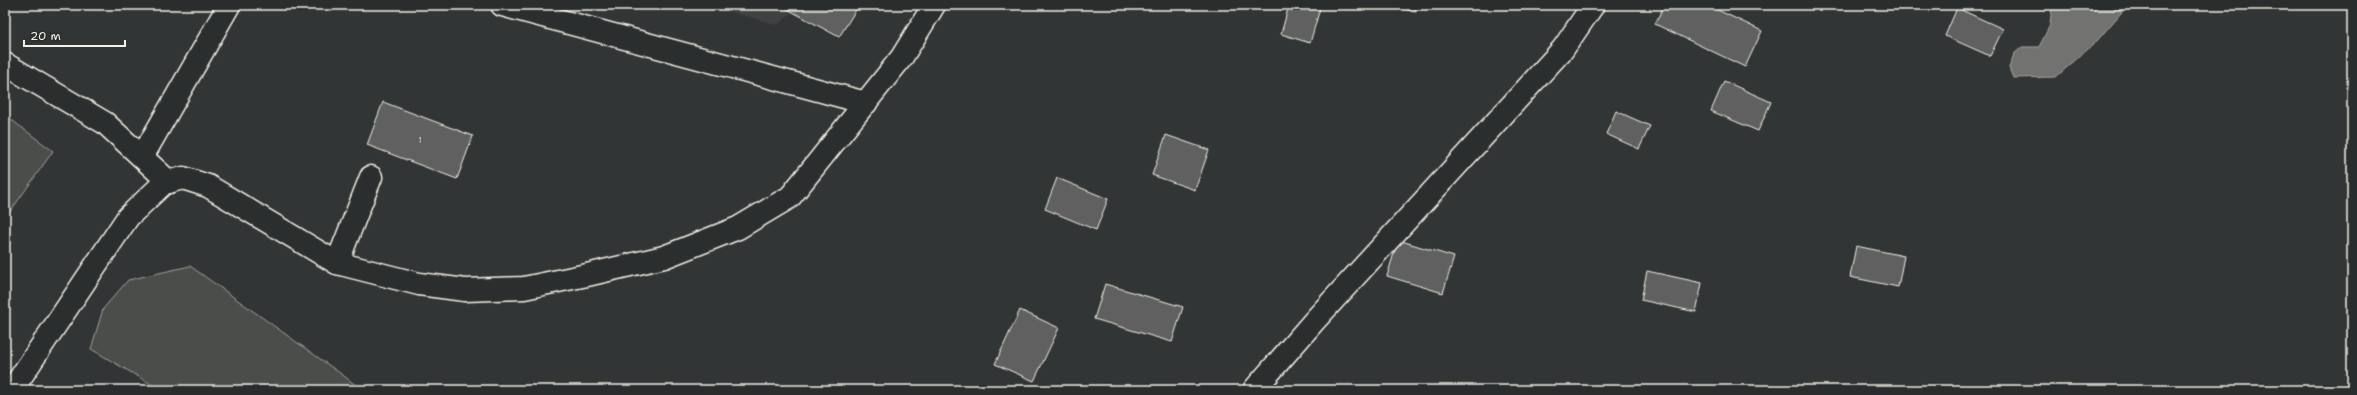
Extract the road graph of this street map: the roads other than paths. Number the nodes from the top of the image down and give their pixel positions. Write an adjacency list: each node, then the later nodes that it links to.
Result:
1 (229, 5): 7 (street)
2 (502, 5): 6 (street)
3 (934, 5): 6 (street)
4 (1593, 5): 12 (street)
5 (5, 64): 7 (street)
6 (866, 103): 10 (street)
7 (142, 157): 9 (street)
8 (371, 177): 10 (street)
9 (169, 182): 10 (street); 11 (street)
10 (337, 263)
11 (12, 390)
12 (1254, 390)

